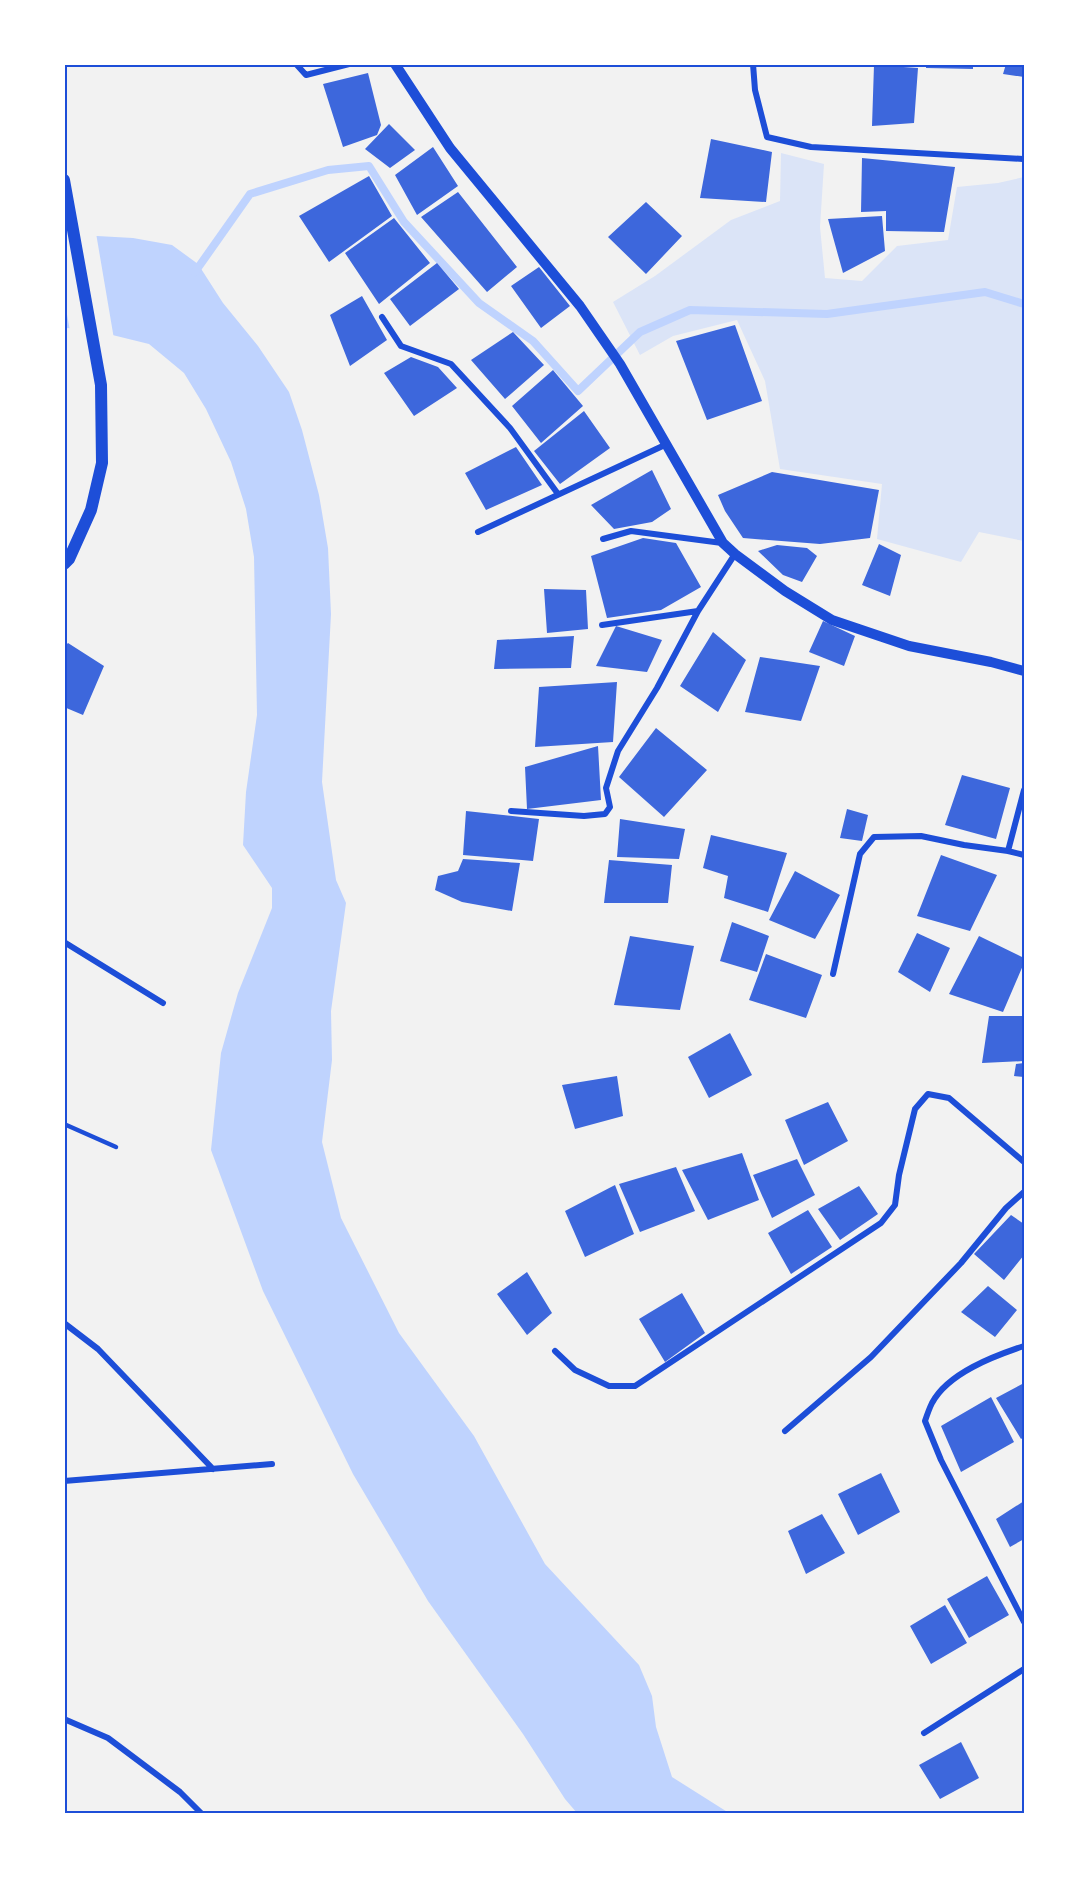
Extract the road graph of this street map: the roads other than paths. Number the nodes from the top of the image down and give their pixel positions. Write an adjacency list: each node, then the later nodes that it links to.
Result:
1 (296, 64): 2 (street)
2 (349, 64)
3 (394, 64): 8 (street)
4 (753, 64): 5 (street)
5 (1023, 159)
6 (64, 180): 14 (main road)
7 (381, 317): 9 (street)
8 (667, 444): 9 (street); 12 (street)
9 (558, 494): 10 (street)
10 (478, 532)
11 (603, 539): 12 (street)
12 (723, 543): 13 (street)
13 (735, 554): 15 (street); 17 (street)
14 (64, 564)
15 (698, 611): 16 (street); 19 (street)
16 (602, 625)
17 (1024, 671)
18 (1024, 790): 20 (street)
19 (511, 811)
20 (1008, 851): 21 (street); 23 (street)
21 (1024, 855)
22 (64, 942): 24 (street)
23 (833, 974)
24 (163, 1003)
25 (64, 1124): 26 (lane)
26 (116, 1147)
27 (1024, 1162): 31 (street)
28 (1024, 1192): 32 (street)
29 (64, 1323): 34 (street)
30 (1024, 1346): 36 (street)
31 (555, 1351)
32 (785, 1431)
33 (272, 1464): 34 (street)
34 (213, 1469): 35 (street)
35 (64, 1481)
36 (1024, 1622)
37 (1024, 1669): 39 (street)
38 (64, 1719): 40 (street)
39 (924, 1733)
40 (202, 1814)

